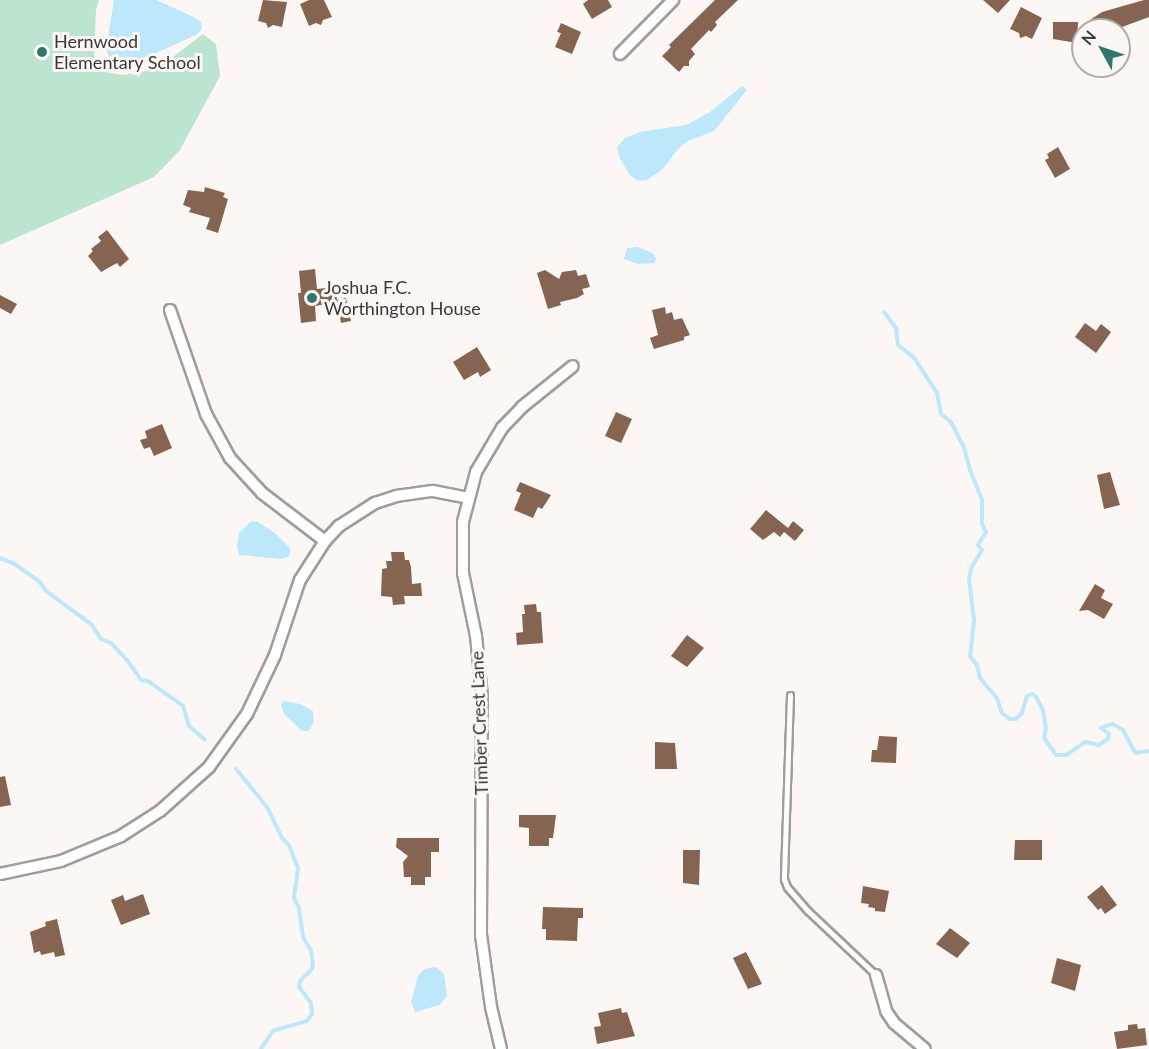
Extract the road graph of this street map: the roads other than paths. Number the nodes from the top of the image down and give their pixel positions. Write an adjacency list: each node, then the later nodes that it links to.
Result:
1 (673, 0): 2 (street)
2 (620, 54)
3 (170, 310): 6 (street)
4 (573, 366): 5 (street, Timber Crest Lane)
5 (468, 498): 6 (street); 10 (street, Timber Crest Lane)
6 (325, 541): 8 (street)
7 (790, 695): 9 (lane)
8 (0, 874)
9 (876, 975): 11 (street)
10 (501, 1049)
11 (925, 1049)

